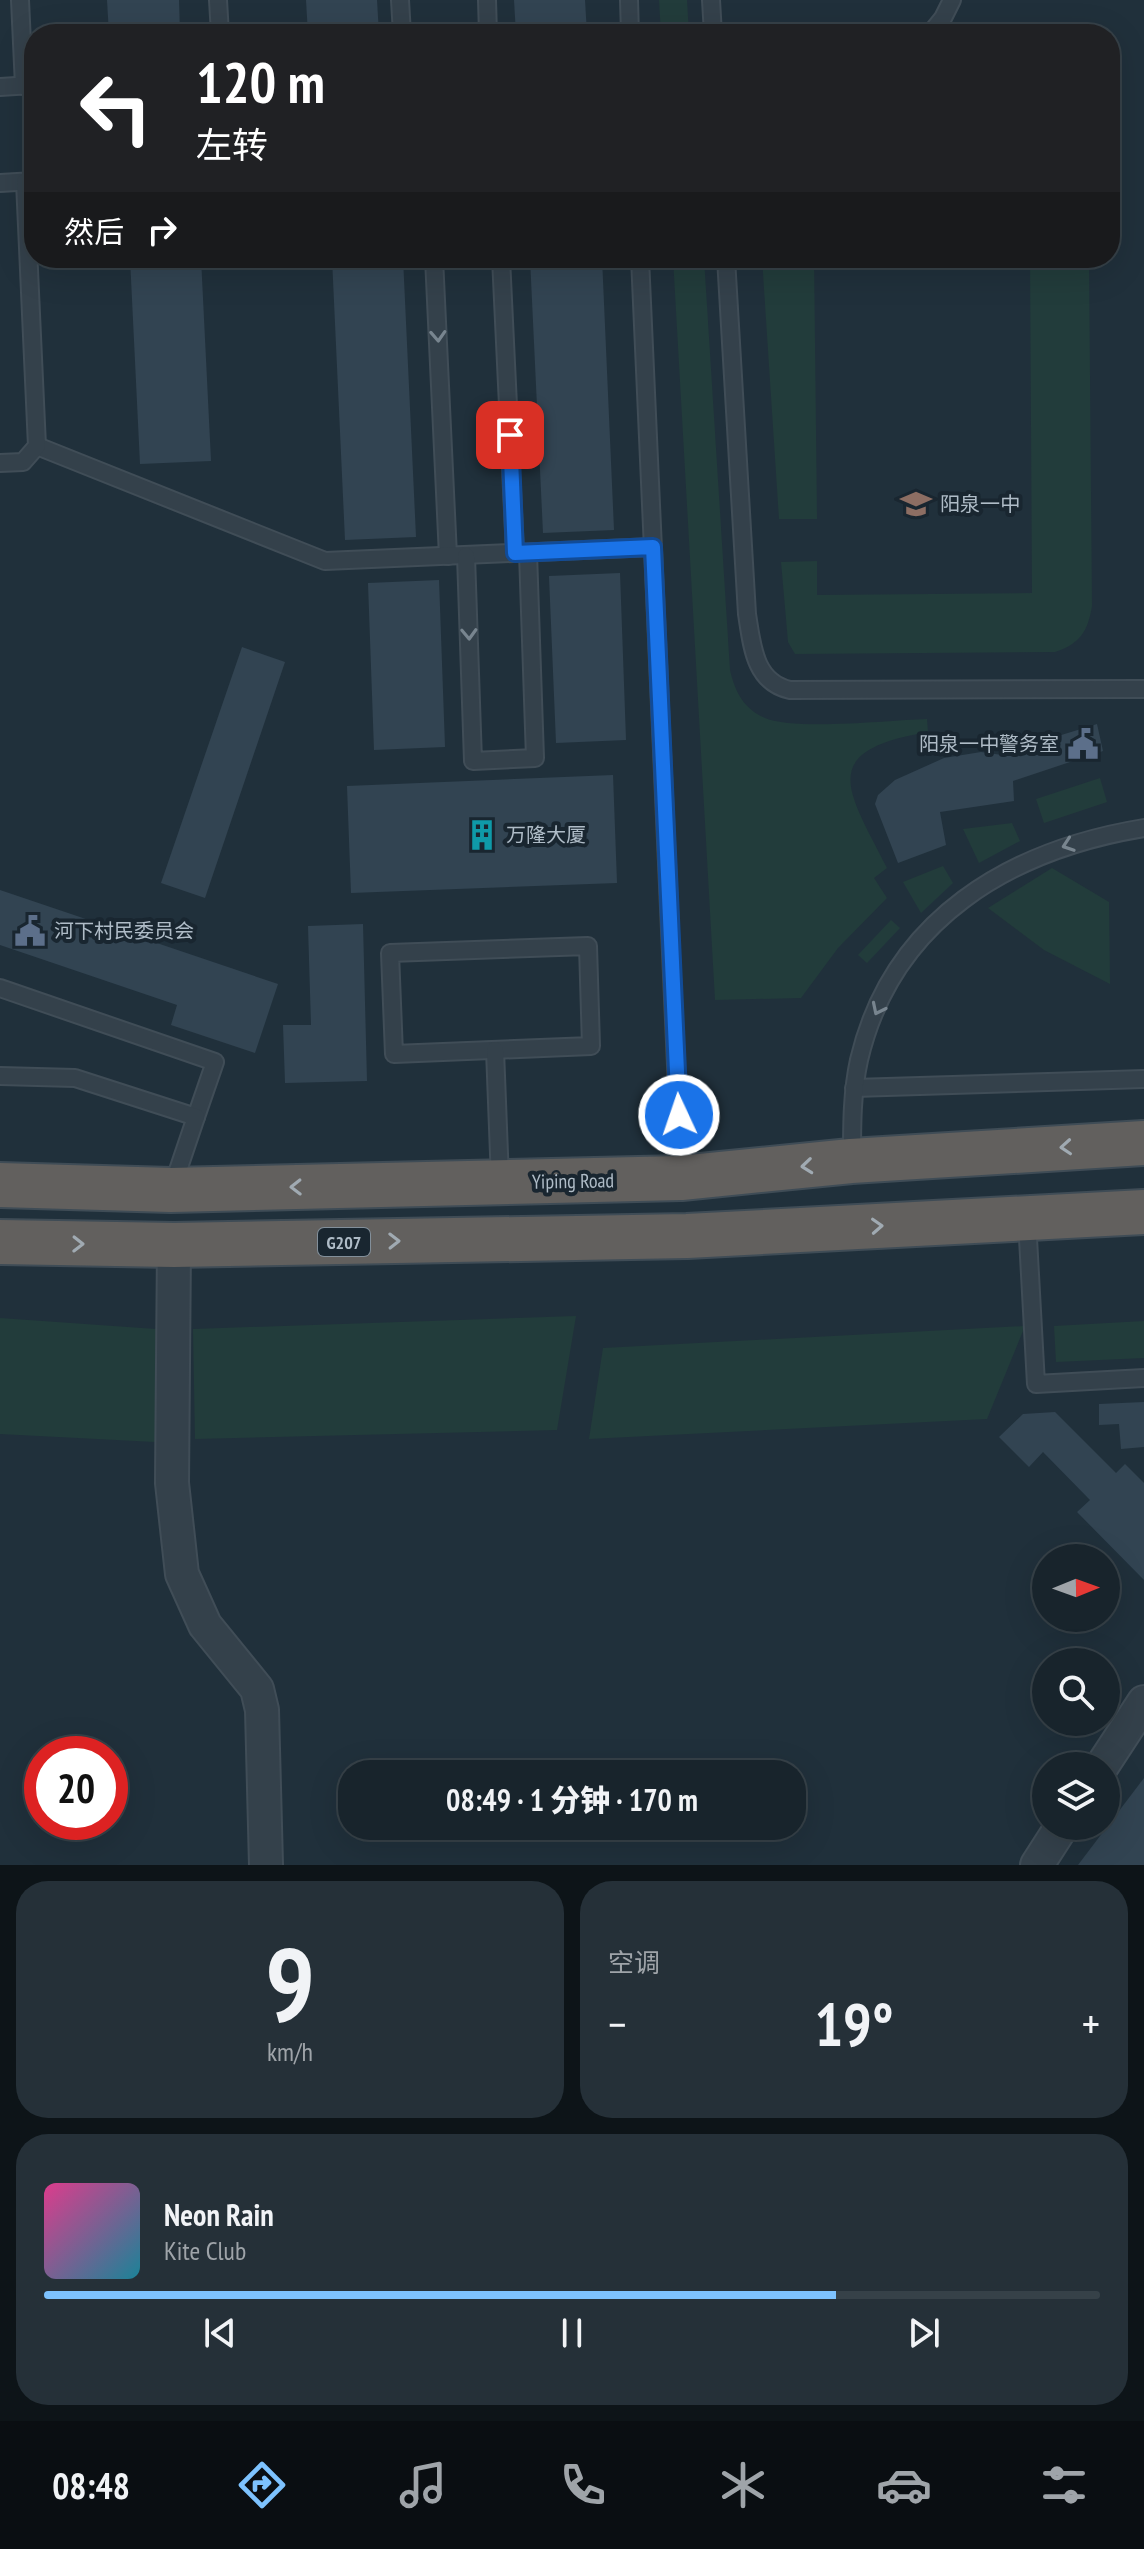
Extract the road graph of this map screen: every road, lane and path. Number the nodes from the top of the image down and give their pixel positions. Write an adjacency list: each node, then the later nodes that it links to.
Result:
1 (20, 0): 14 (lane)
2 (218, 0): 8 (lane)
3 (400, 0): 9 (lane)
4 (487, 0): 10 (lane)
5 (629, 0): 11 (lane)
6 (711, 0): 12 (lane)
7 (952, 0): 13 (lane)
8 (219, 24)
9 (401, 24)
10 (488, 24)
11 (630, 24)
12 (712, 24)
13 (938, 24)
14 (24, 38)
15 (24, 85): 16 (lane)
16 (0, 87)
17 (24, 181): 18 (lane)
18 (0, 183)
19 (32, 268): 24 (lane)
20 (434, 268): 28 (lane, one-way to 28)
21 (502, 268): 27 (lane)
22 (640, 268): 26 (lane)
23 (727, 268): 30 (lane)
24 (37, 446): 25 (lane); 28 (lane)
25 (0, 463)
26 (653, 547): 27 (lane); 40 (lane)
27 (521, 553): 29 (lane); 29 (lane, one-way to 27)
28 (448, 556): 29 (lane)
29 (466, 556)
30 (1144, 689)
31 (1144, 828): 36 (lane, one-way to 36)
32 (0, 988): 37 (lane)
33 (495, 1050): 33 (lane); 41 (lane)
34 (0, 1076): 37 (lane)
35 (1144, 1079): 36 (lane)
36 (854, 1088): 39 (lane)
37 (196, 1117): 43 (lane)
38 (1144, 1143): 39 (highway, Yiping Road, one-way to 39)
39 (851, 1161): 40 (highway, Yiping Road, one-way to 40)
40 (681, 1178): 41 (highway, Yiping Road)
41 (500, 1182): 43 (highway, Yiping Road, one-way to 43)
42 (0, 1185): 43 (highway, Yiping Road)
43 (171, 1190)
44 (1144, 1212): 45 (highway, G207)
45 (1027, 1218): 47 (highway, G207, one-way to 45); 48 (lane)
46 (0, 1242): 47 (highway, G207, one-way to 47)
47 (174, 1245): 52 (street)
48 (1144, 1378)
49 (1144, 1702): 50 (street)
50 (1111, 1752)
51 (1053, 1840): 53 (street)
52 (266, 1865)
53 (1037, 1865)

